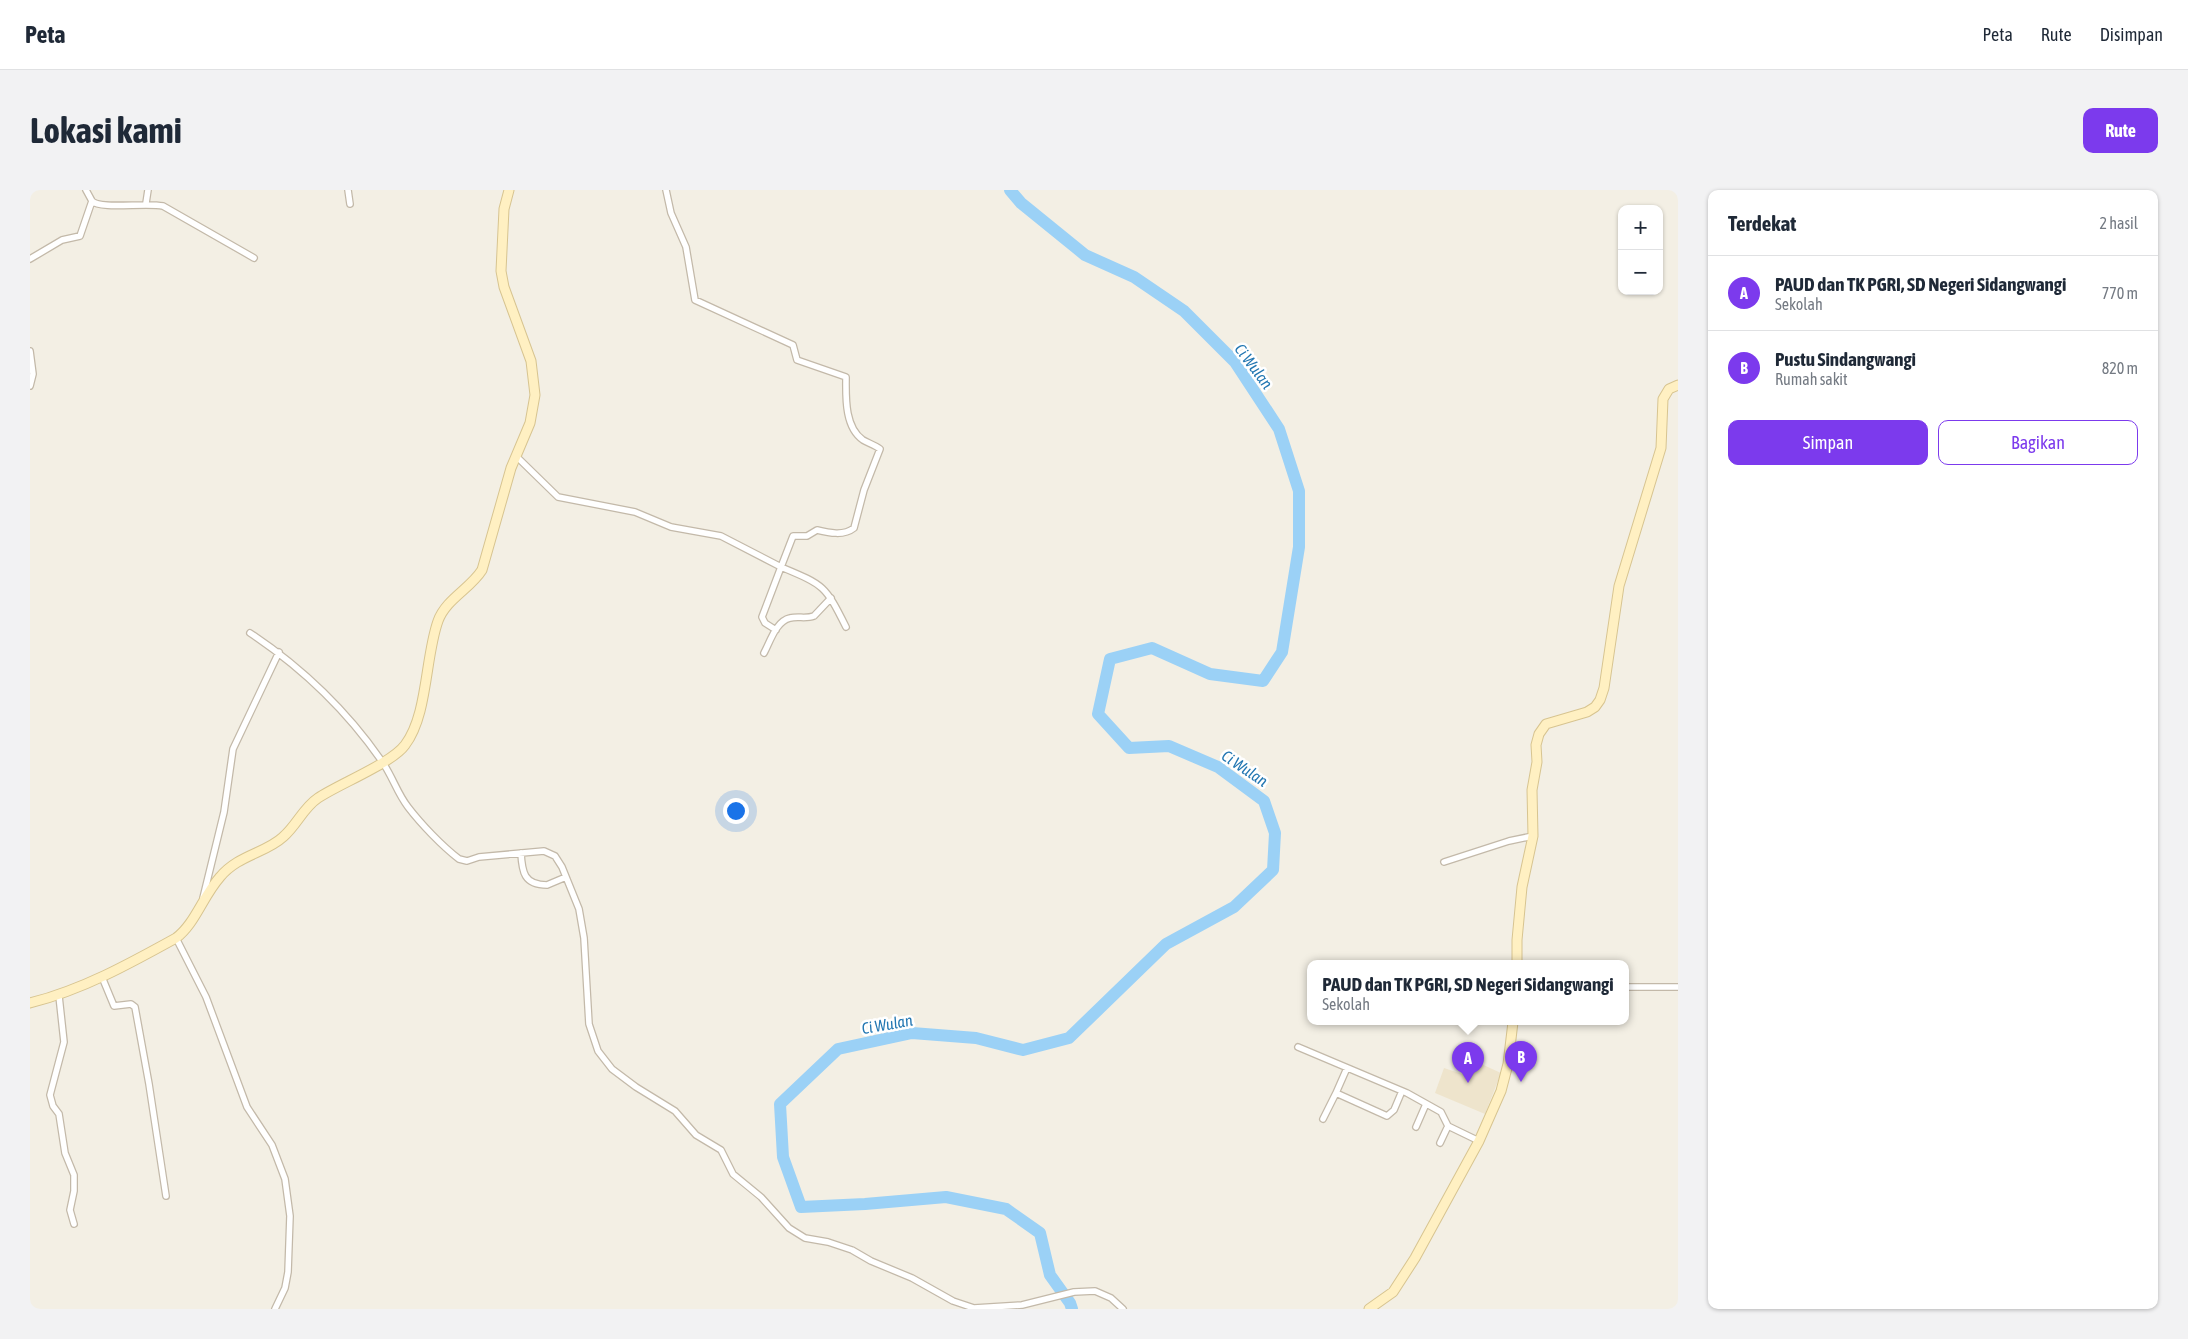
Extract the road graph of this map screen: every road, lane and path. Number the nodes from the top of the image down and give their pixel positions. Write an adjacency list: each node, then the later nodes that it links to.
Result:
1 (86, 190): 6 (street)
2 (148, 190): 7 (street)
3 (348, 190): 8 (street)
4 (509, 190): 14 (street)
5 (666, 190): 15 (street)
6 (92, 201): 7 (street); 10 (street)
7 (146, 204): 9 (street)
8 (350, 204)
9 (254, 258)
10 (30, 259)
11 (30, 351): 13 (street)
12 (1678, 385): 23 (street)
13 (30, 386)
14 (516, 456): 15 (street); 22 (street)
15 (781, 568): 16 (street); 18 (street)
16 (831, 598): 17 (street); 18 (street)
17 (846, 627)
18 (776, 630): 21 (street)
19 (250, 633): 20 (street)
20 (279, 652): 22 (street); 27 (street)
21 (764, 653)
22 (382, 762): 24 (street); 27 (street)
23 (1533, 836): 25 (street); 29 (street)
24 (521, 853): 26 (street); 26 (street)
25 (1444, 862)
26 (566, 877): 49 (street)
27 (202, 900): 28 (street)
28 (176, 938): 30 (street); 48 (street)
29 (1517, 960)
30 (102, 976): 33 (street); 46 (street)
31 (1629, 987): 32 (street)
32 (1678, 987)
33 (59, 996): 34 (street); 47 (street)
34 (30, 1003)
35 (1513, 1025): 44 (street)
36 (1298, 1047): 37 (street)
37 (1347, 1068): 38 (street); 39 (street)
38 (1402, 1091): 39 (street); 40 (street)
39 (1336, 1093): 41 (street)
40 (1426, 1104): 42 (street); 43 (street)
41 (1323, 1119)
42 (1448, 1126): 44 (street); 45 (street)
43 (1416, 1127)
44 (1478, 1141): 50 (street)
45 (1440, 1143)
46 (166, 1196)
47 (74, 1224)
48 (275, 1309)
49 (1123, 1309)
50 (1369, 1309)

